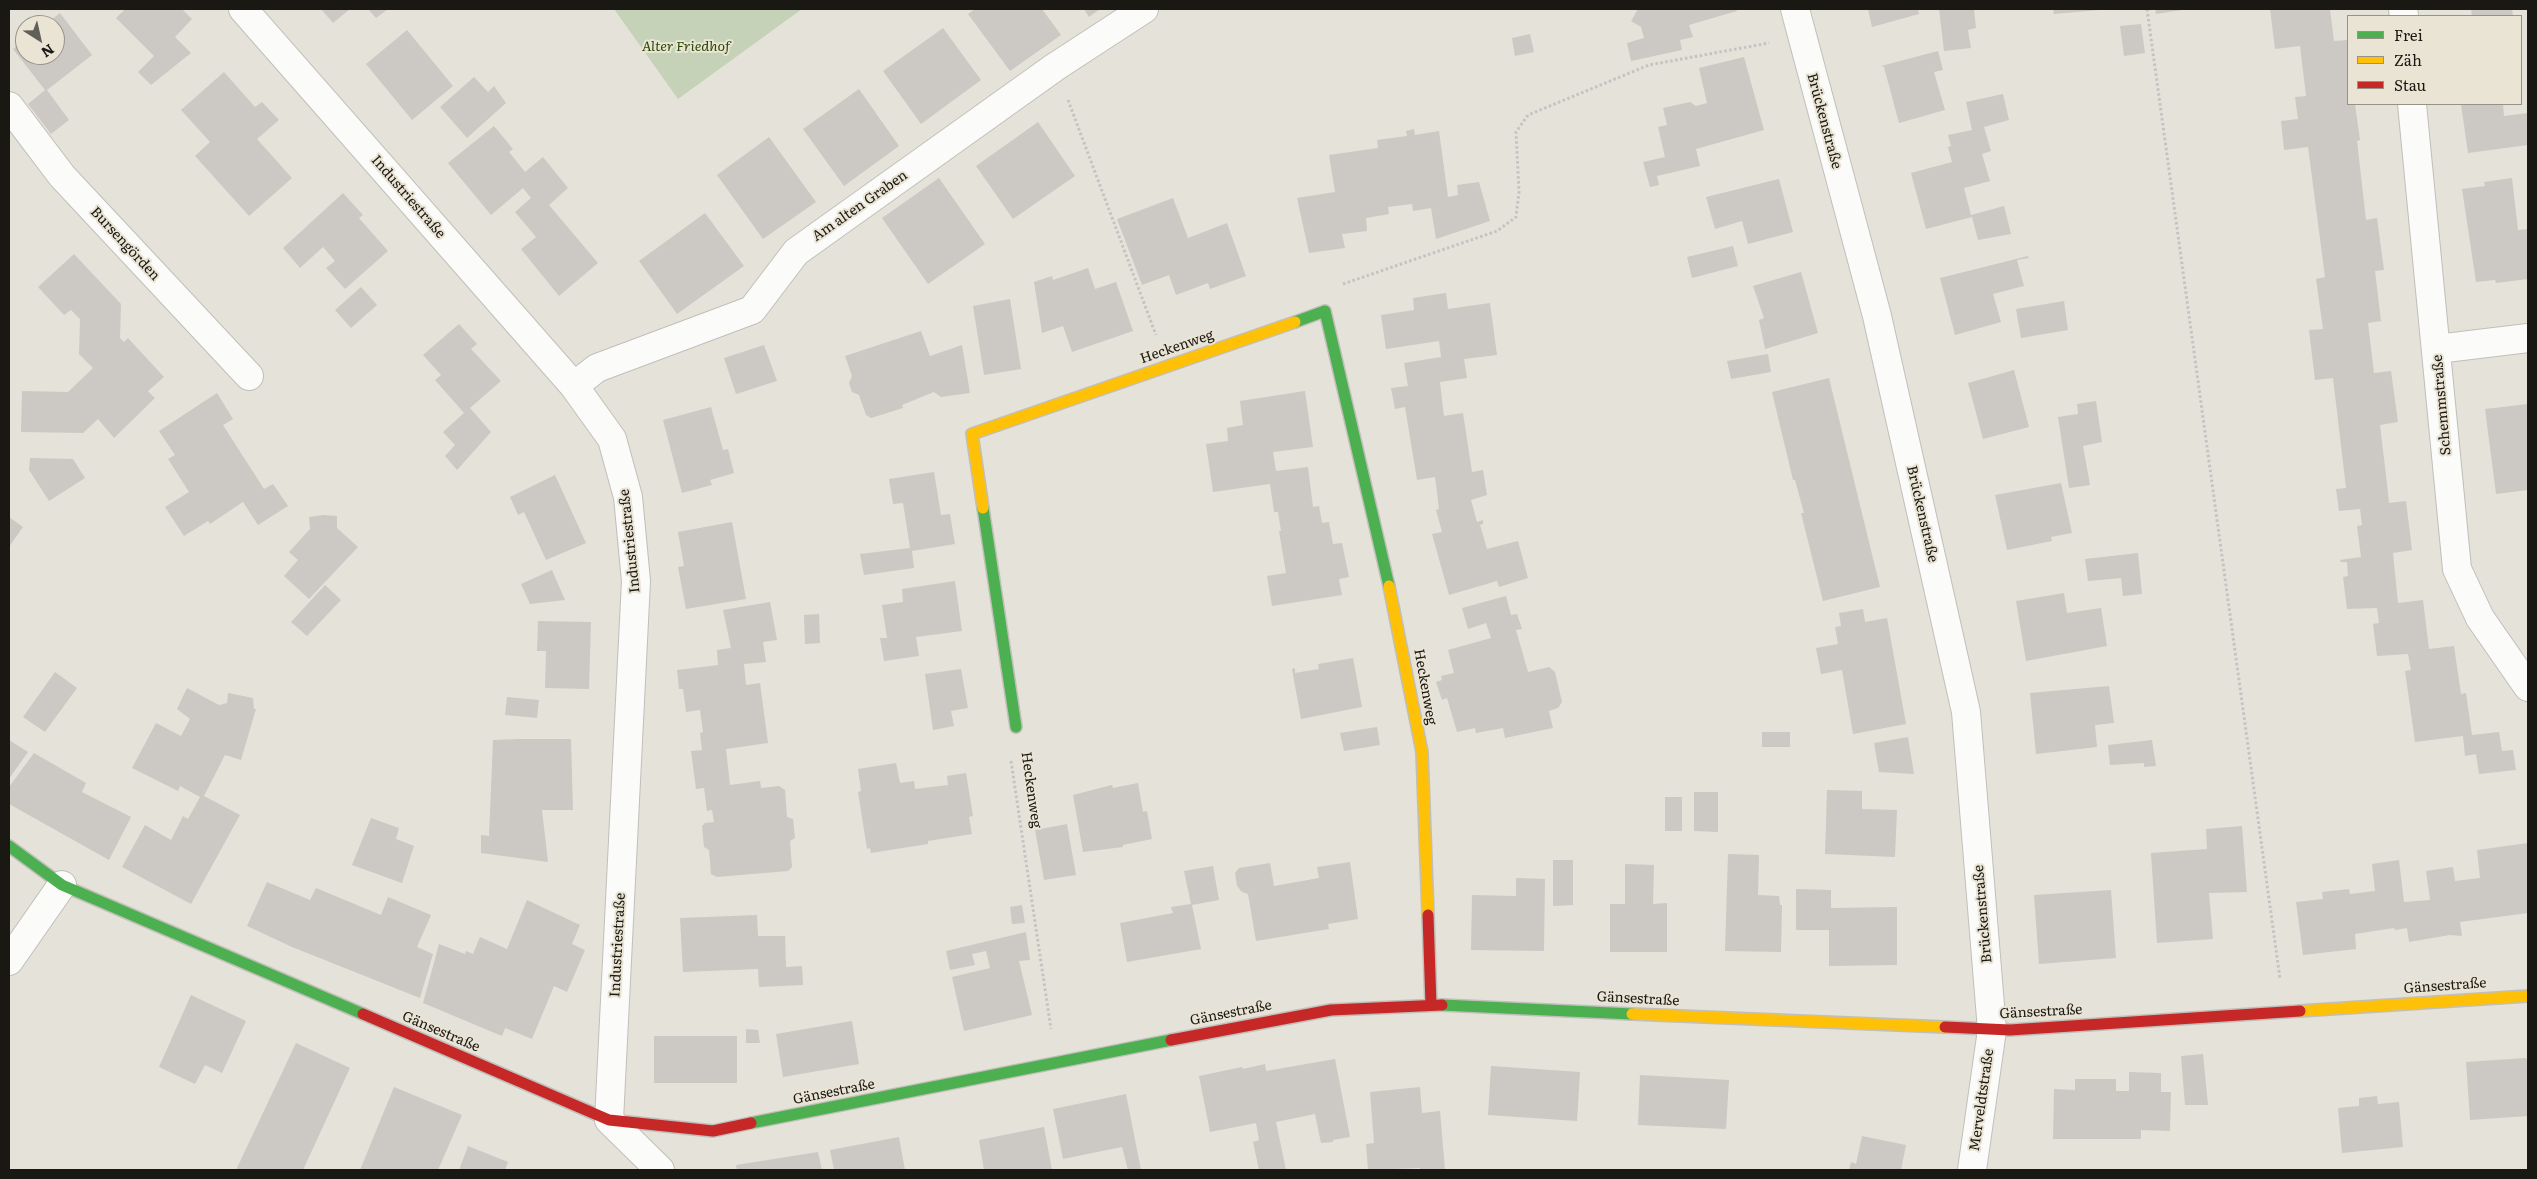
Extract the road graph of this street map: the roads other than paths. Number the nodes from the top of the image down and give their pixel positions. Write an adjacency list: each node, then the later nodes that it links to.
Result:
1 (243, 9): 9 (street, Industriestraße)
2 (1144, 9): 9 (street, Am alten Graben)
3 (1797, 21): 17 (street, Brückenstraße)
4 (2412, 105): 7 (street, Schemmstraße)
5 (9, 106): 8 (street, Bursengörden)
6 (2528, 338): 7 (street)
7 (2437, 349): 10 (street, Schemmstraße)
8 (249, 376)
9 (574, 386): 18 (street, Industriestraße)
10 (2528, 687)
11 (1016, 727): 16 (street, Heckenweg)
12 (9, 846): 13 (street, Gänsestraße)
13 (62, 885): 14 (street); 18 (street, Gänsestraße)
14 (9, 961)
15 (2528, 996): 17 (street, Gänsestraße)
16 (1431, 1005): 17 (street, Gänsestraße); 18 (street, Gänsestraße)
17 (1992, 1030): 20 (street, Merveldtstraße)
18 (609, 1120): 19 (street)
19 (660, 1170)
20 (1972, 1170)

